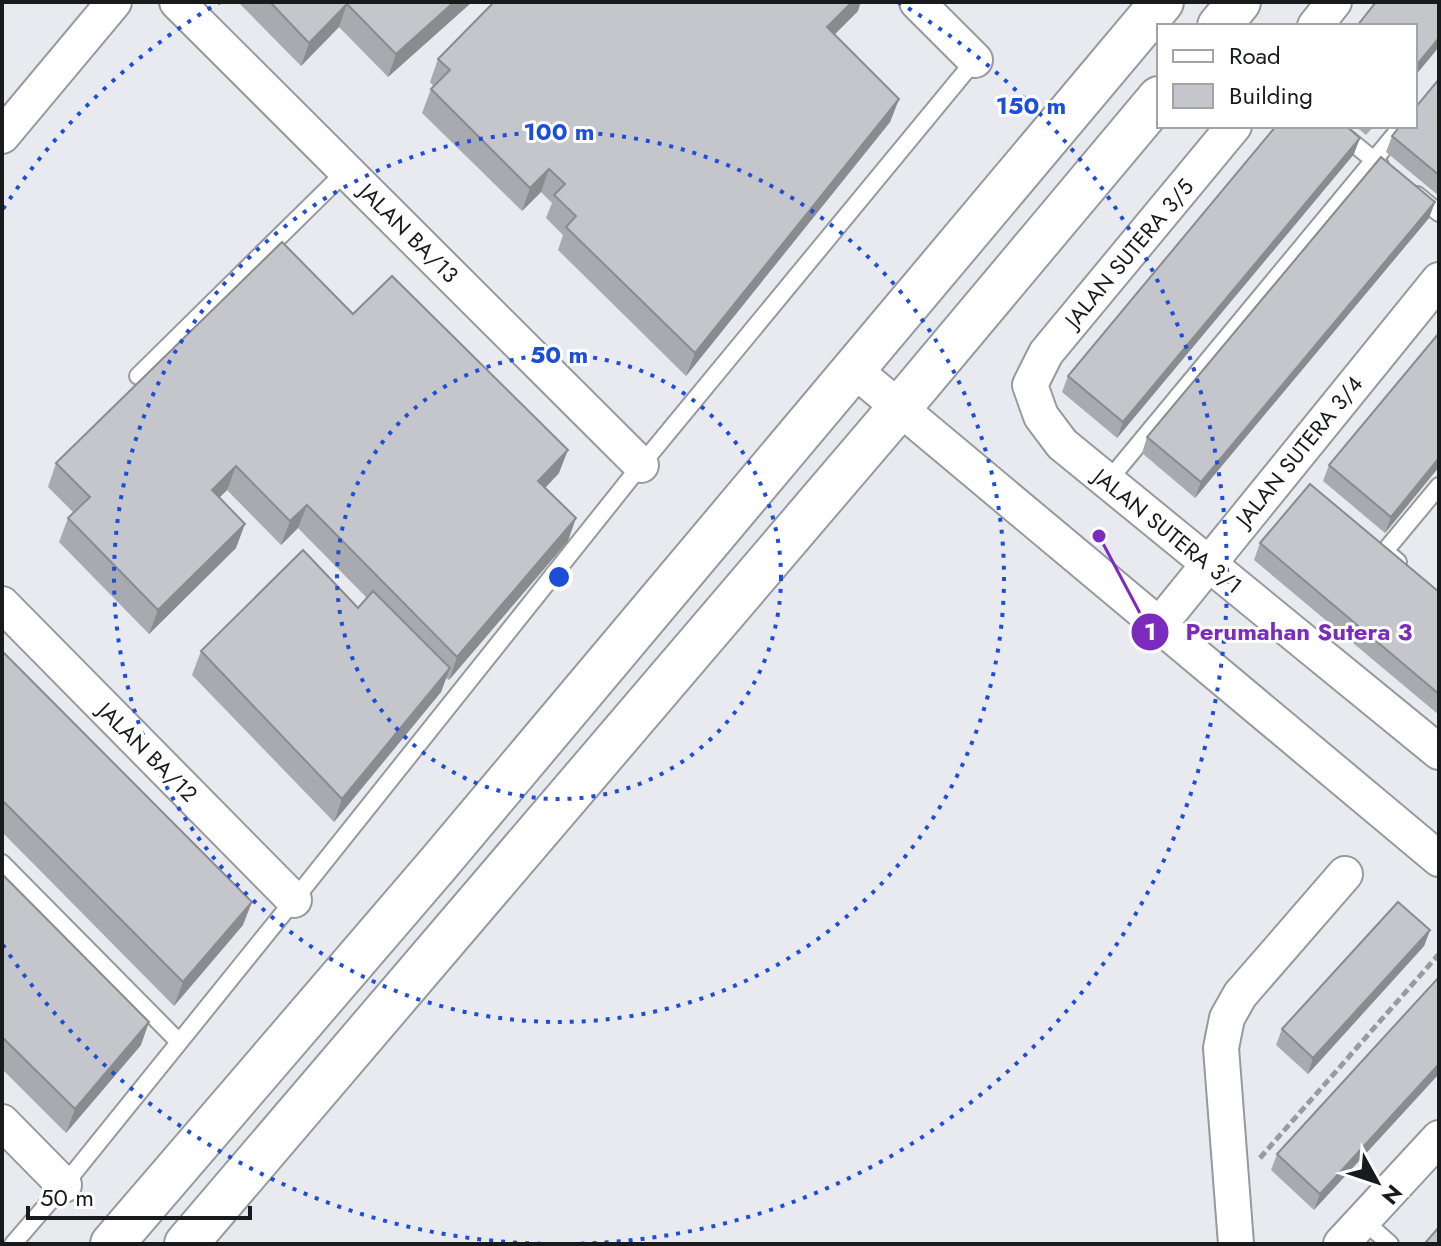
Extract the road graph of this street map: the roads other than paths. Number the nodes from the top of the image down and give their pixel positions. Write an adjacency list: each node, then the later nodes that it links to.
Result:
1 (114, 2): 14 (street)
2 (177, 2): 16 (street, JALAN BA/13)
3 (917, 2): 9 (street)
4 (1162, 2): 19 (street)
5 (1239, 2): 7 (street)
6 (1334, 2): 8 (street)
7 (1221, 24)
8 (1317, 24)
9 (975, 60): 23 (lane)
10 (1157, 100): 22 (street)
11 (1232, 128): 21 (street, JALAN SUTERA 3/5)
12 (1334, 128): 15 (lane)
13 (1400, 128): 15 (lane)
14 (2, 136)
15 (1374, 160): 17 (lane); 24 (lane)
16 (347, 170): 20 (lane); 23 (street, JALAN BA/13)
17 (1439, 213)
18 (1439, 280): 26 (street, JALAN SUTERA 3/4)
19 (853, 369): 22 (street); 41 (street)
20 (138, 376)
21 (1030, 385): 24 (street, JALAN SUTERA 3/1)
22 (901, 406): 29 (street); 42 (street)
23 (641, 465): 34 (lane)
24 (1108, 481): 26 (street, JALAN SUTERA 3/1)
25 (1439, 486): 27 (lane)
26 (1207, 563): 29 (street, JALAN SUTERA 3/4); 30 (street, JALAN SUTERA 3/1)
27 (1406, 569)
28 (2, 604): 34 (street, JALAN BA/12)
29 (1160, 624): 31 (street)
30 (1439, 752)
31 (1439, 859)
32 (2, 863): 35 (lane)
33 (1345, 874): 43 (street)
34 (294, 900): 35 (lane)
35 (178, 1041): 38 (lane)
36 (2, 1122): 38 (street)
37 (1439, 1138): 39 (street)
38 (64, 1185): 40 (lane)
39 (1352, 1232): 44 (lane)
40 (13, 1244)
41 (112, 1244)
42 (186, 1244)
43 (1236, 1244)
44 (1390, 1244)

